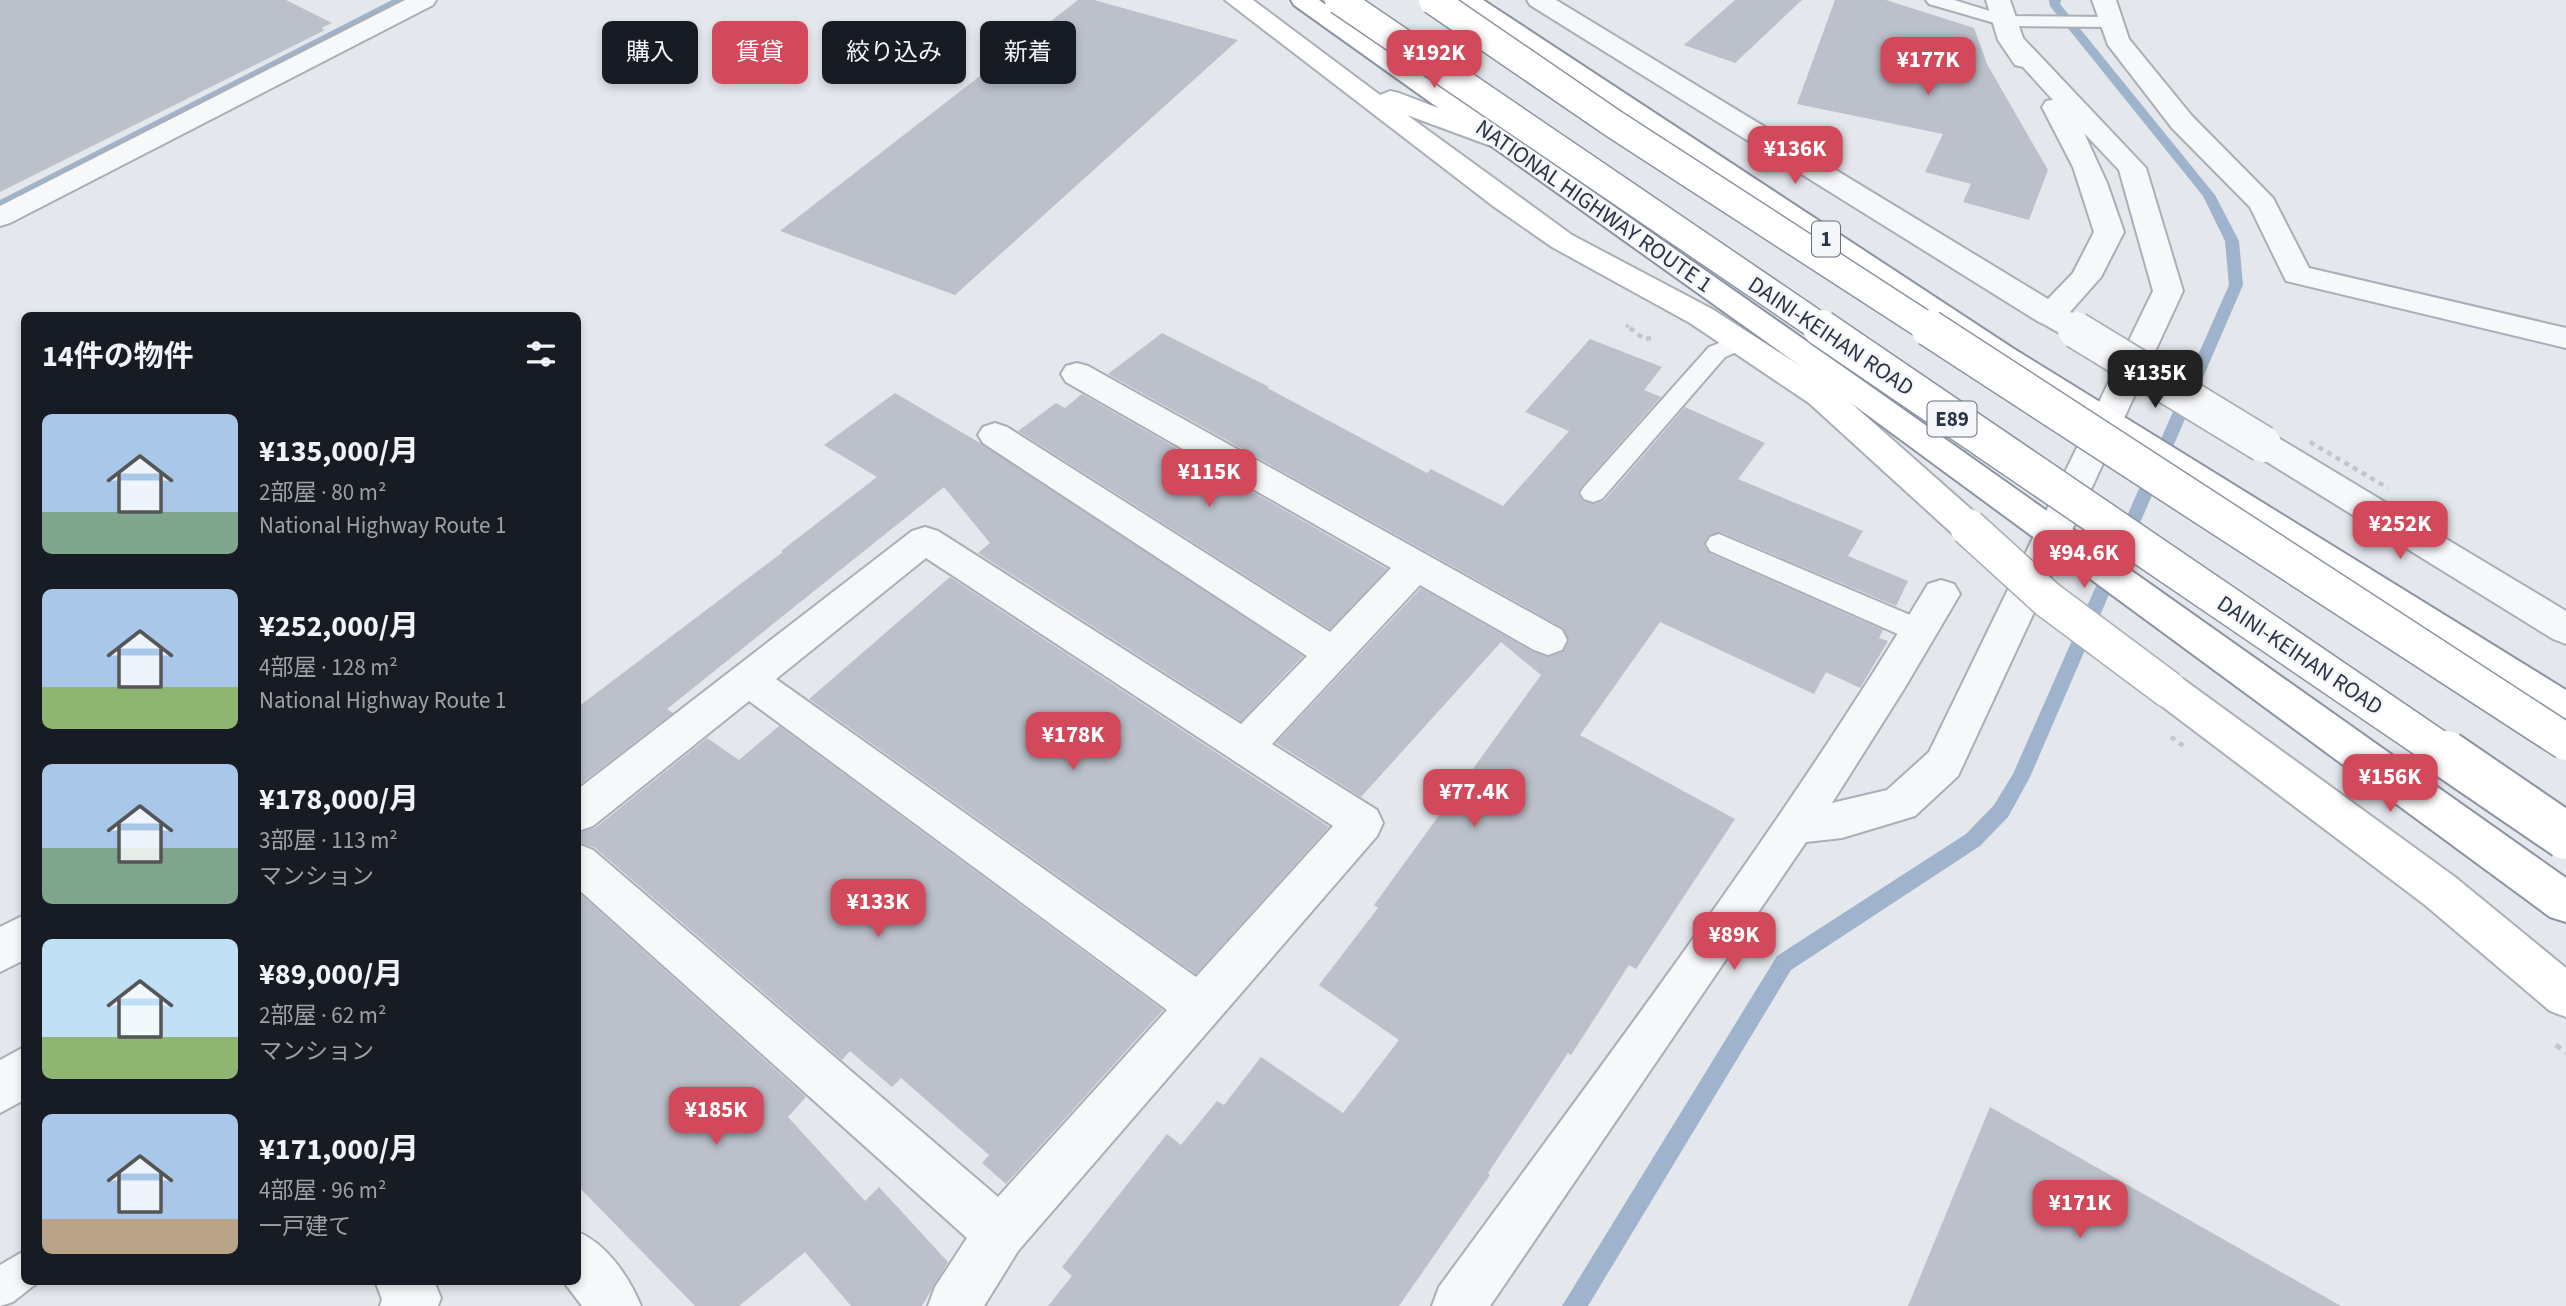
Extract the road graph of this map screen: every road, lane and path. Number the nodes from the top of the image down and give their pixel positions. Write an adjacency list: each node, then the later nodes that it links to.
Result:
1 (424, 0): 15 (street)
2 (1237, 0): 13 (main road)
3 (1303, 0): 14 (main road, NATIONAL HIGHWAY ROUTE 1)
4 (1339, 0): 36 (main road, DAINI-KEIHAN ROAD / E89, bridge)
5 (1433, 0): 32 (main road, bridge)
6 (1468, 0): 12 (main road, 1)
7 (1509, 0): 12 (main road)
8 (1539, 0): 16 (street)
9 (1935, 0): 11 (lane)
10 (2107, 11): 11 (lane); 17 (street)
11 (2010, 20): 16 (street); 20 (street)
12 (1494, 21): 20 (main road, 1)
13 (1349, 83): 14 (main road); 18 (main road)
14 (1502, 142): 23 (main road, NATIONAL HIGHWAY ROUTE 1)
15 (0, 217)
16 (2063, 323): 27 (street, bridge)
17 (2566, 338)
18 (1740, 342): 22 (lane); 41 (main road, bridge)
19 (1077, 374): 25 (street)
20 (2119, 429): 23 (street); 31 (main road, 1)
21 (995, 435): 29 (street)
22 (1593, 493)
23 (2066, 542): 35 (street); 38 (main road, NATIONAL HIGHWAY ROUTE 1)
24 (1719, 544): 26 (lane)
25 (1416, 566): 28 (street); 29 (street)
26 (1930, 613): 35 (street)
27 (2566, 629)
28 (1548, 640)
29 (1332, 653): 33 (street)
30 (748, 679): 33 (street); 34 (street); 42 (street)
31 (2566, 710)
32 (2566, 742)
33 (1244, 747): 42 (street)
34 (581, 811)
35 (1794, 826): 53 (street)
36 (2566, 836)
37 (581, 866): 45 (street)
38 (2566, 902)
39 (21, 937): 40 (street)
40 (0, 952)
41 (2566, 996)
42 (1200, 1007): 45 (street)
43 (21, 1072): 44 (street)
44 (0, 1090)
45 (1000, 1233): 52 (street)
46 (581, 1262): 51 (street)
47 (21, 1272): 49 (lane)
48 (404, 1285): 50 (street)
49 (0, 1289)
50 (406, 1306)
51 (615, 1306)
52 (954, 1306)
53 (1458, 1306)

